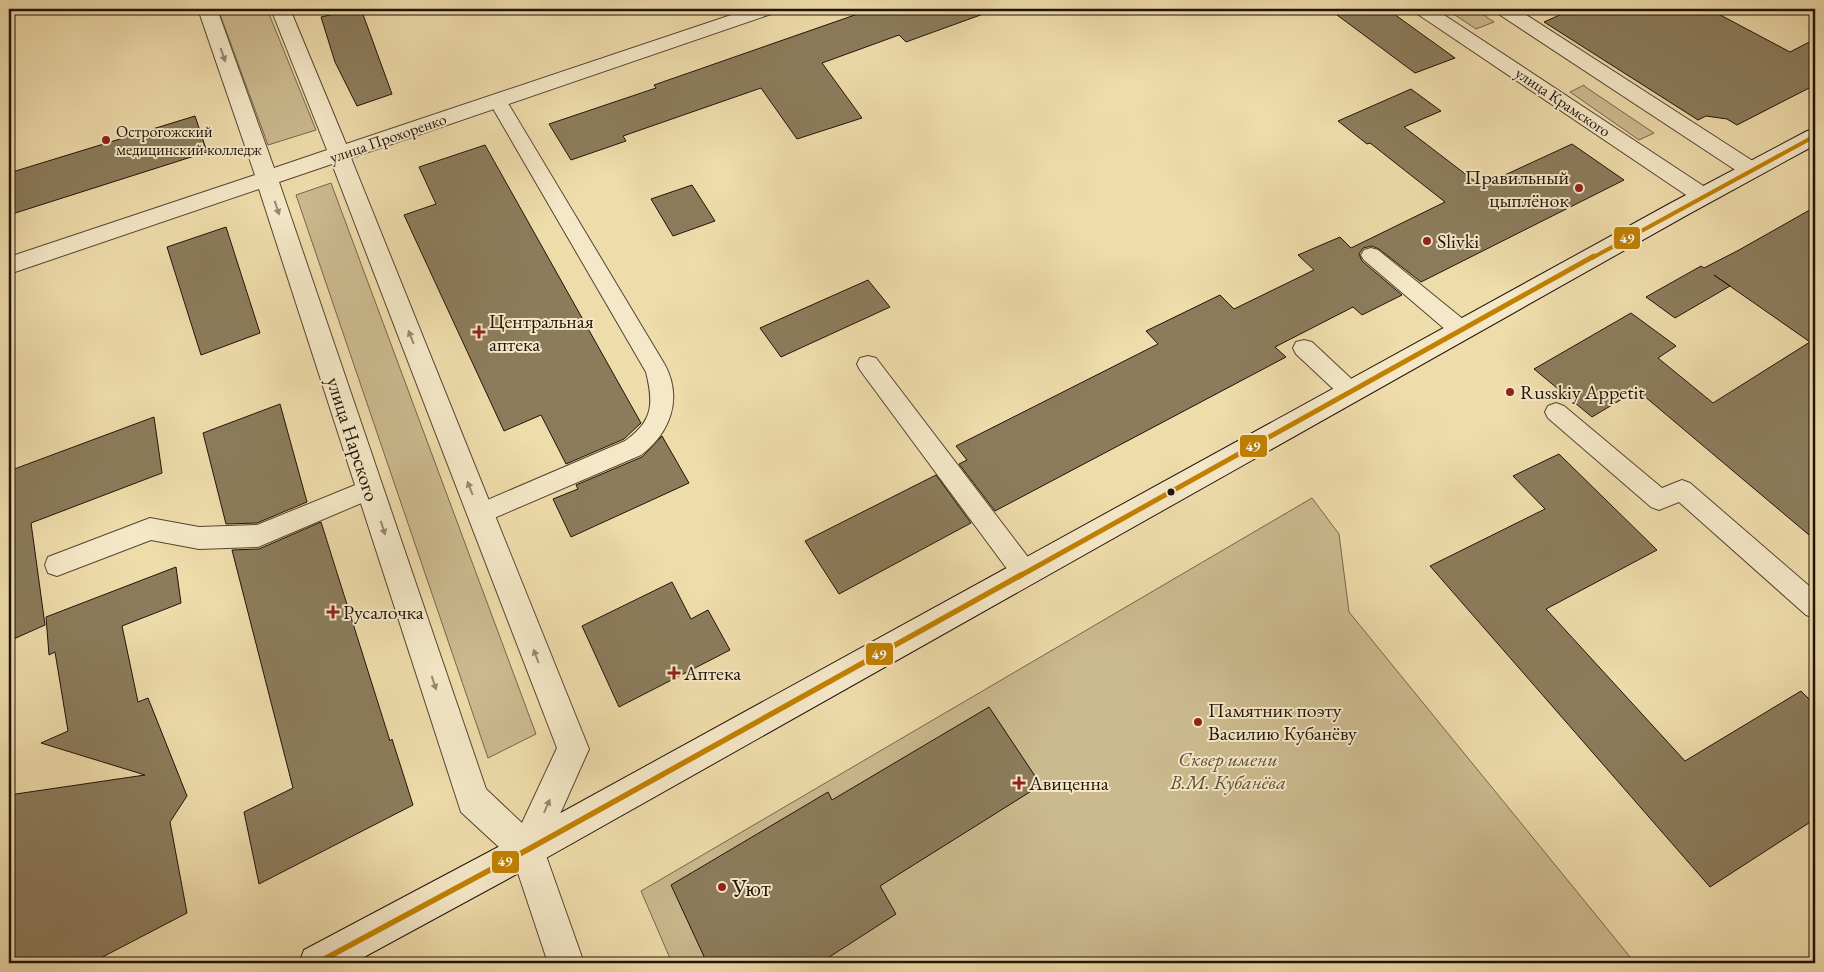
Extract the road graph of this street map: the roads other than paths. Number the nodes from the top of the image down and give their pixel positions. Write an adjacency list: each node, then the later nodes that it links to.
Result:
1 (207, 9): 10 (street, улица Нарского, one-way to 10)
2 (280, 9): 8 (street)
3 (767, 9): 6 (street, улица Прохоренко)
4 (1423, 9): 11 (street, улица Крамского)
5 (1504, 9): 9 (street)
6 (497, 100): 8 (street, улица Прохоренко); 20 (lane)
7 (1815, 136): 9 (street)
8 (339, 154): 10 (street, улица Прохоренко); 20 (street, one-way to 8)
9 (1751, 170): 11 (street)
10 (267, 179): 13 (street, улица Прохоренко); 19 (street, улица Нарского, one-way to 19)
11 (1703, 196): 14 (street)
12 (1371, 255): 14 (lane)
13 (9, 266)
14 (1461, 330): 17 (street)
15 (1304, 348): 17 (lane)
16 (868, 364): 22 (lane)
17 (1351, 392): 22 (street)
18 (1556, 412): 23 (lane)
19 (370, 489): 21 (lane); 24 (street, улица Нарского, one-way to 24)
20 (480, 514): 24 (street, one-way to 20)
21 (57, 565)
22 (1025, 573): 24 (street)
23 (1815, 606)
24 (527, 850): 25 (street); 26 (street, улица Нарского)
25 (317, 963)
26 (566, 963)

